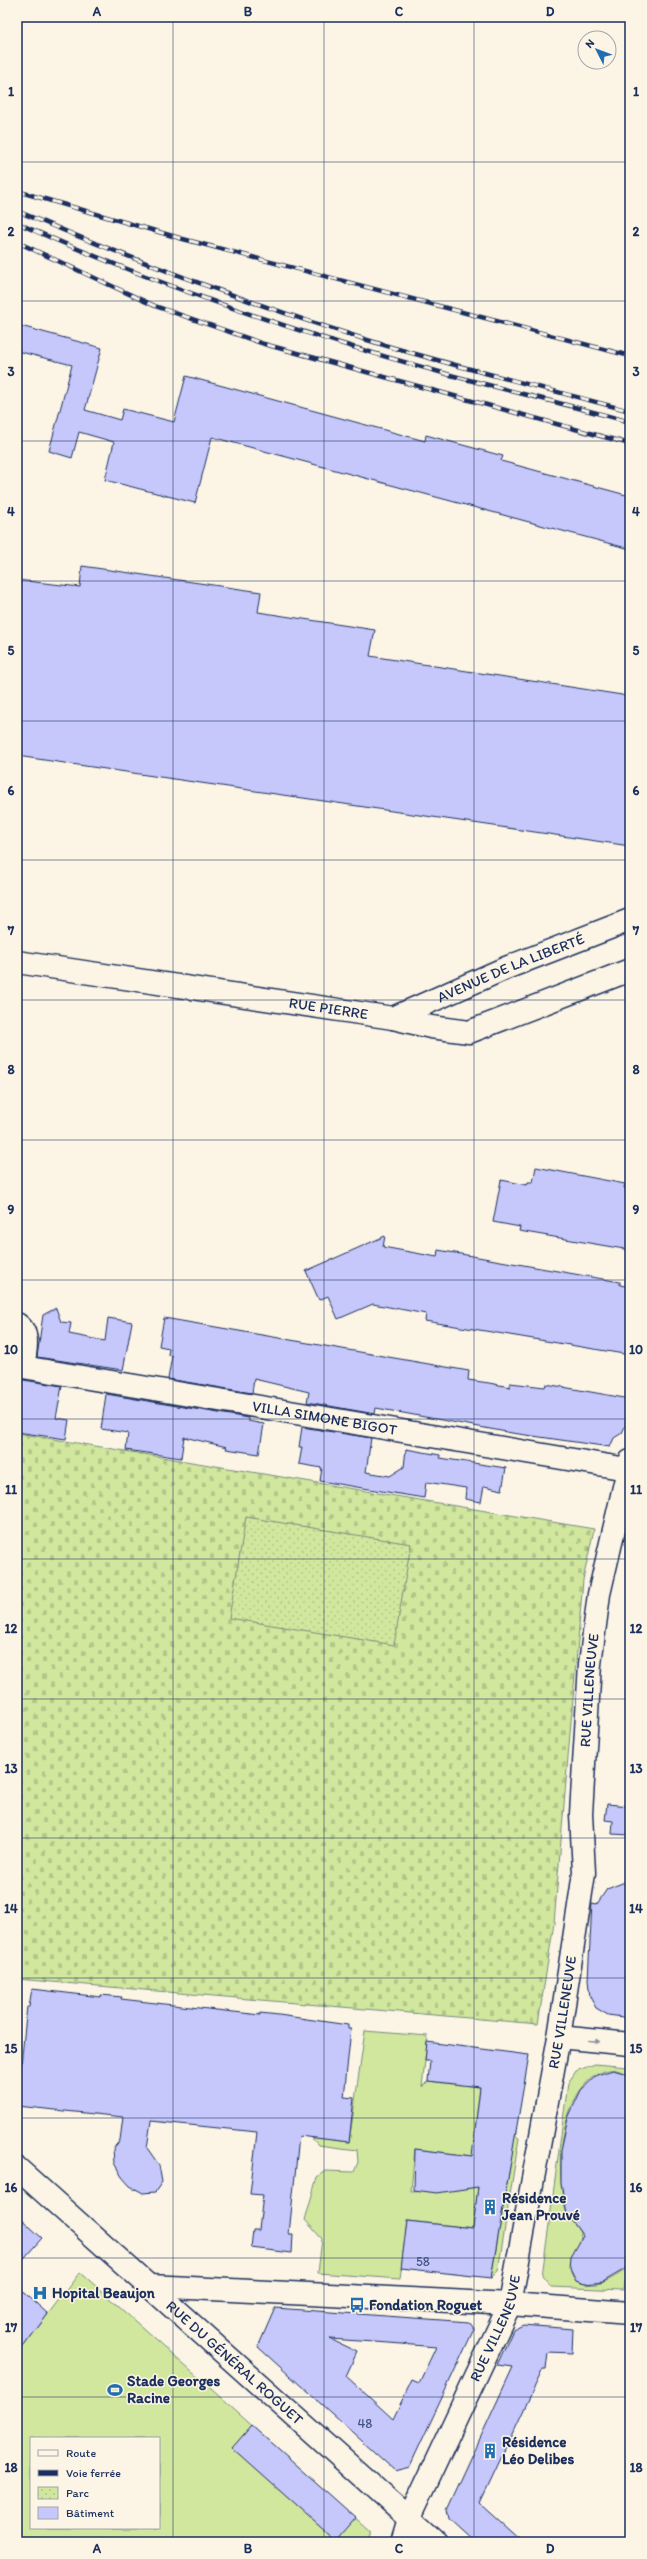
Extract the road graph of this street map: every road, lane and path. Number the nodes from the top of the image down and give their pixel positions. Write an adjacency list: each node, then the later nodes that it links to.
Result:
1 (630, 920): 4 (street, AVENUE DE LA LIBERTÉ)
2 (17, 962): 4 (street, RUE PIERRE)
3 (630, 970): 4 (street, RUE PIERRE)
4 (393, 1018)
5 (17, 1324): 6 (street, VILLA SIMONE BIGOT)
6 (20, 1366): 7 (street, VILLA SIMONE BIGOT)
7 (628, 1465): 8 (street, RUE VILLENEUVE)
8 (559, 2038): 9 (street, one-way to 9); 12 (street, RUE VILLENEUVE)
9 (630, 2044)
10 (17, 2168): 11 (street, RUE DU GÉNÉRAL ROGUET)
11 (150, 2286): 12 (street); 14 (street, RUE DU GÉNÉRAL ROGUET)
12 (510, 2304): 13 (street); 14 (street, RUE VILLENEUVE)
13 (630, 2313)
14 (409, 2519): 15 (street, RUE VILLENEUVE); 16 (street, RUE DU GÉNÉRAL ROGUET)
15 (402, 2542)
16 (435, 2542)

